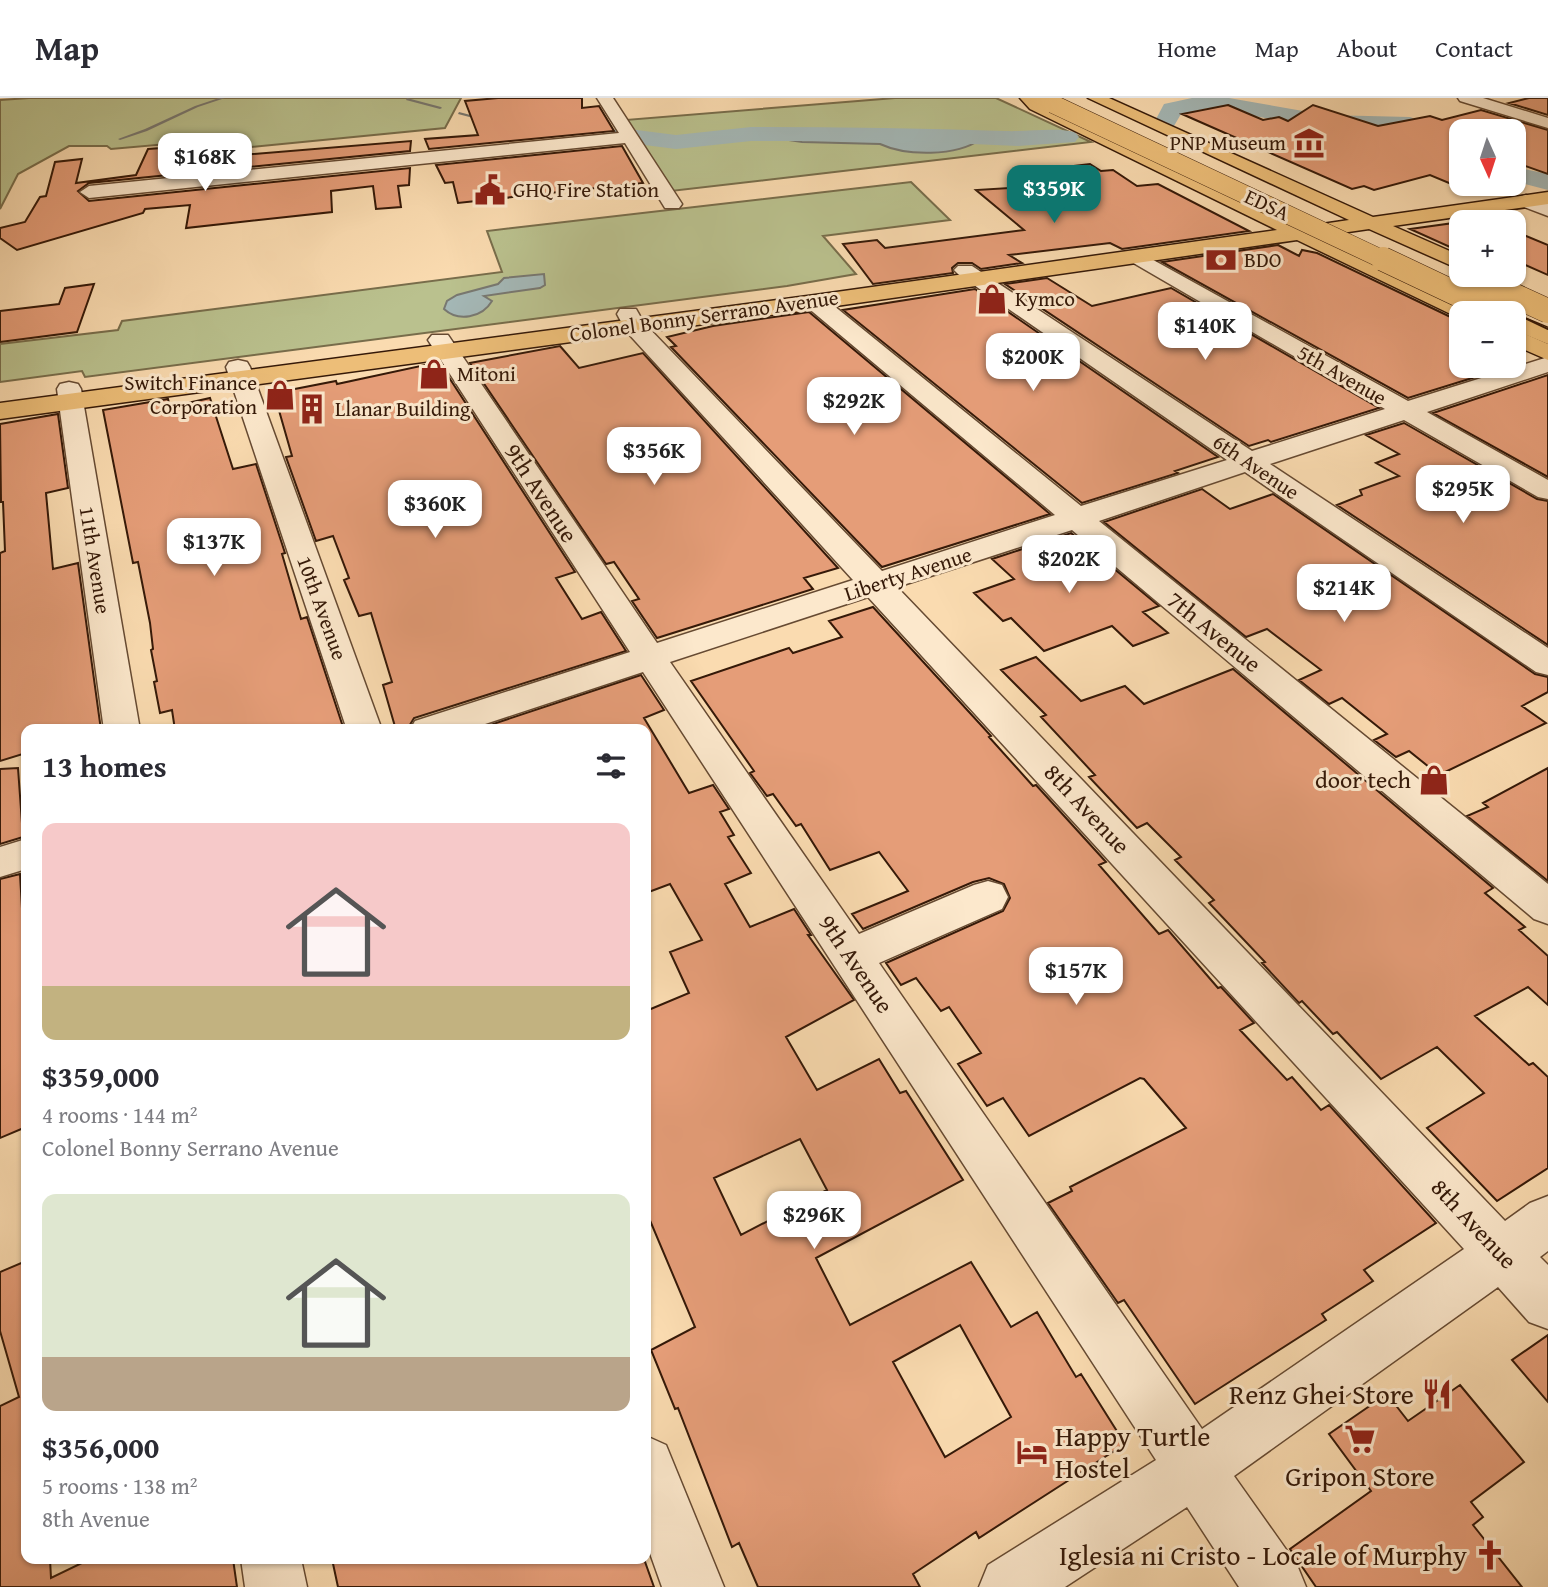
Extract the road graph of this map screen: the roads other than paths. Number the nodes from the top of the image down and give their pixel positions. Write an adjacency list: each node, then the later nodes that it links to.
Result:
1 (631, 98): 6 (street)
2 (1028, 98): 15 (main road, EDSA)
3 (1082, 98): 22 (main road, EDSA)
4 (1099, 98): 16 (main road, EDSA)
5 (1466, 98): 8 (street)
6 (606, 99): 9 (street)
7 (1045, 101): 28 (main road, EDSA, bridge)
8 (1548, 123)
9 (630, 136): 10 (street); 13 (street)
10 (89, 192)
11 (1548, 198): 12 (main road, Colonel Bonny Serrano Avenue)
12 (1526, 201): 14 (street); 16 (main road, Colonel Bonny Serrano Avenue)
13 (672, 204)
14 (1548, 210)
15 (1256, 222): 17 (main road, Colonel Bonny Serrano Avenue); 23 (main road, Colonel Bonny Serrano Avenue)
16 (1371, 222): 17 (main road, Colonel Bonny Serrano Avenue); 18 (main road, EDSA)
17 (1293, 231): 20 (main road, Colonel Bonny Serrano Avenue); 21 (main road, EDSA)
18 (1429, 249): 19 (main road, EDSA); 21 (main road)
19 (1449, 258)
20 (1142, 260): 23 (main road, Colonel Bonny Serrano Avenue); 44 (street, 5th Avenue)
21 (1366, 266): 31 (main road, EDSA)
22 (1449, 266)
23 (971, 274): 29 (main road, Colonel Bonny Serrano Avenue); 33 (main road, Colonel Bonny Serrano Avenue); 45 (street, 6th Avenue)
24 (1495, 287): 32 (main road, bridge)
25 (1513, 287): 26 (main road)
26 (1527, 293): 27 (main road); 30 (main road)
27 (1455, 301)
28 (1471, 301)
29 (815, 302): 33 (main road, Colonel Bonny Serrano Avenue); 47 (street, 7th Avenue)
30 (1548, 303)
31 (1449, 306)
32 (1548, 311)
33 (631, 320): 37 (main road, Colonel Bonny Serrano Avenue); 48 (street, 8th Avenue)
34 (1526, 327): 35 (main road)
35 (1548, 337)
36 (1526, 343): 38 (main road)
37 (444, 345): 40 (main road, Colonel Bonny Serrano Avenue); 49 (street, 9th Avenue)
38 (1548, 353)
39 (1548, 364): 44 (street, Liberty Avenue)
40 (239, 373): 41 (main road, Colonel Bonny Serrano Avenue); 52 (street, 10th Avenue)
41 (69, 395): 42 (main road, Colonel Bonny Serrano Avenue); 43 (main road, Colonel Bonny Serrano Avenue); 51 (street, 11th Avenue)
42 (0, 398)
43 (0, 411)
44 (1405, 411): 45 (street, Liberty Avenue); 46 (street, 5th Avenue)
45 (1249, 462): 47 (street, Liberty Avenue); 50 (street, 6th Avenue)
46 (1548, 491)
47 (1076, 519): 48 (street, Liberty Avenue); 57 (street, 7th Avenue)
48 (877, 584): 49 (street, Liberty Avenue); 60 (street, 8th Avenue)
49 (650, 659): 53 (street, Liberty Avenue); 58 (street, 9th Avenue)
50 (1548, 664)
51 (121, 724)
52 (363, 724)
53 (447, 724)
54 (21, 856): 55 (street)
55 (0, 862)
56 (988, 897): 58 (street)
57 (1548, 907)
58 (851, 956): 62 (street, 9th Avenue)
59 (1548, 1221): 60 (street)
60 (1502, 1254): 61 (street, 8th Avenue); 62 (street)
61 (1548, 1303)
62 (1196, 1468): 67 (street); 68 (street, 9th Avenue)
63 (651, 1478): 66 (street)
64 (272, 1564): 65 (street)
65 (276, 1587)
66 (693, 1587)
67 (1010, 1587)
68 (1275, 1587)

